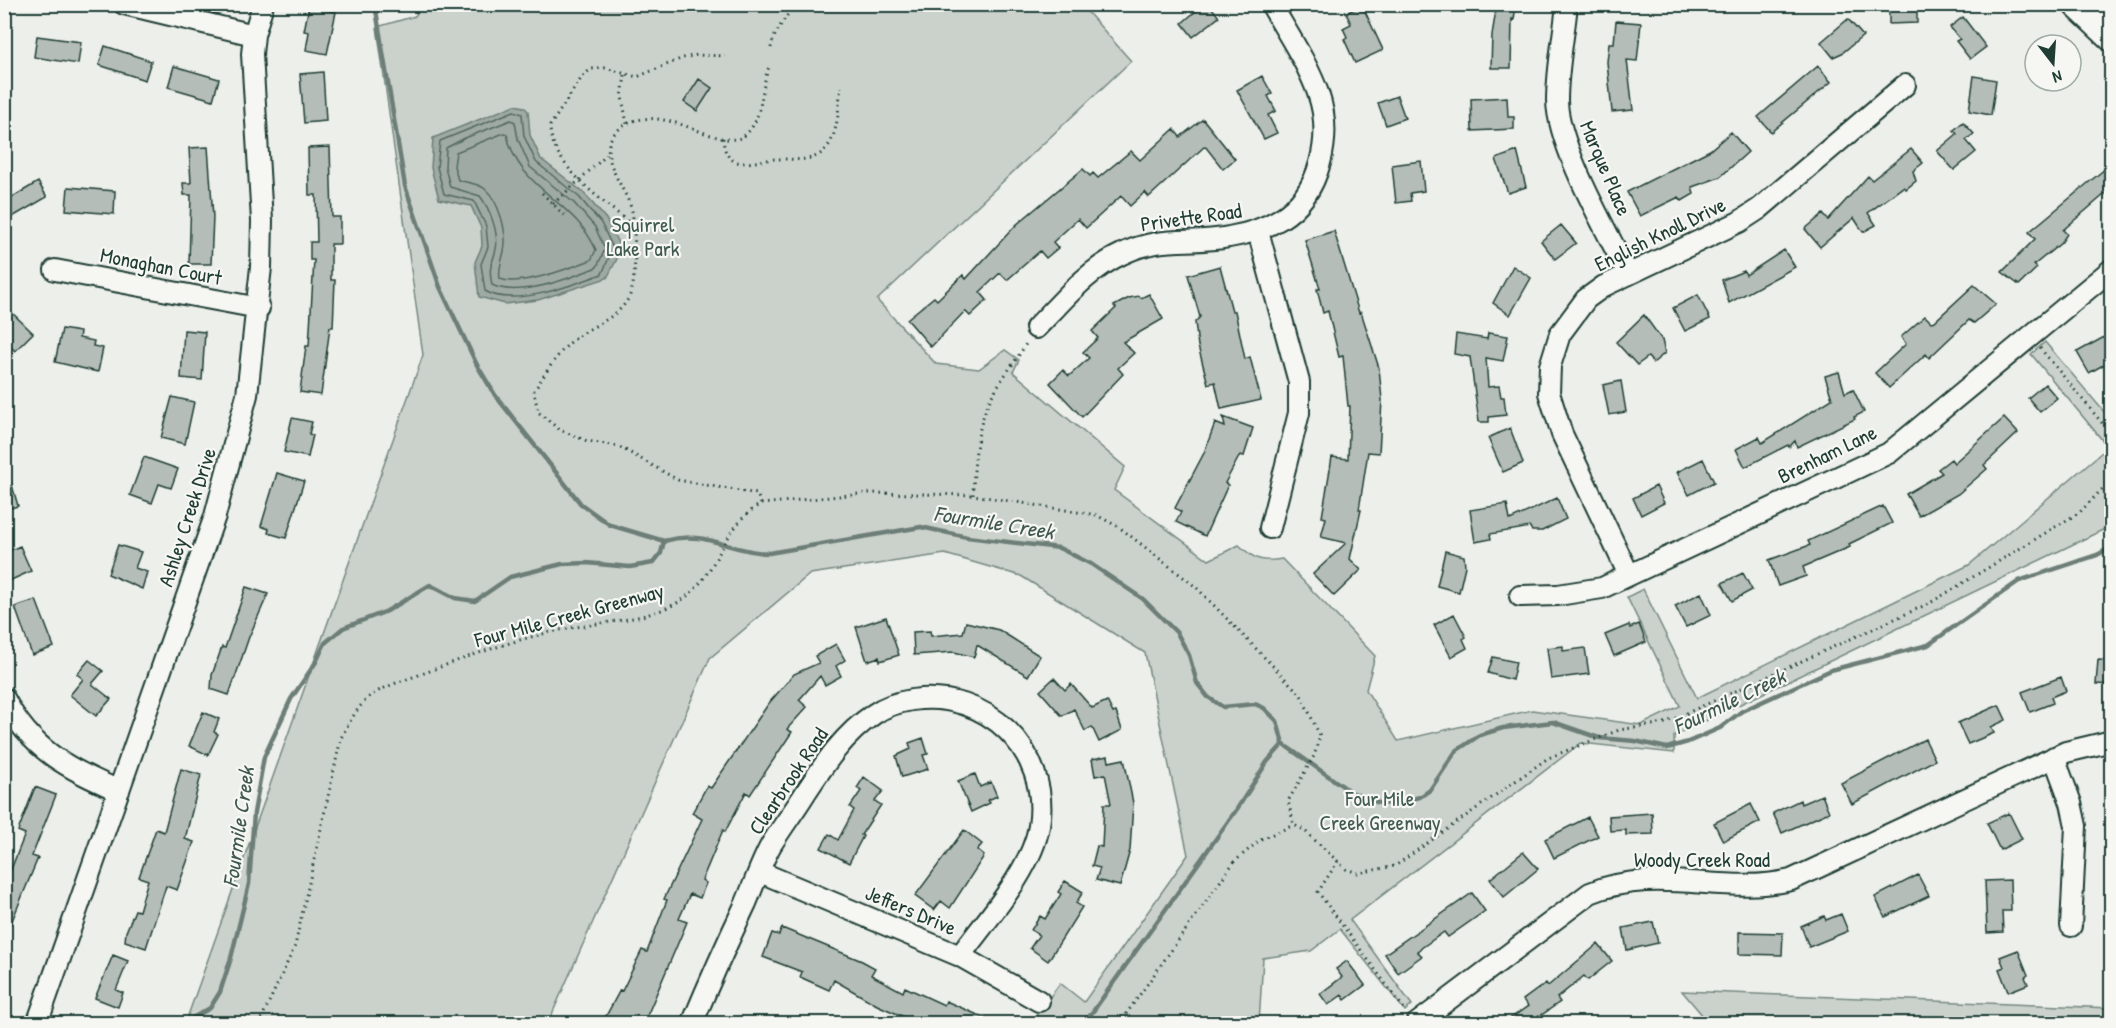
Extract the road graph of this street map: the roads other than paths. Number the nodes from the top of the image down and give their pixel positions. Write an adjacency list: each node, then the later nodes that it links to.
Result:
1 (123, 4): 6 (street)
2 (263, 4): 6 (street, Ashley Creek Drive)
3 (1271, 4): 9 (street, Privette Road)
4 (1567, 4): 12 (street, Marque Place)
5 (2076, 4): 7 (main road)
6 (254, 35): 13 (street, Ashley Creek Drive)
7 (2112, 38)
8 (1905, 85): 12 (street, English Knoll Drive)
9 (1258, 231): 14 (street, Privette Road); 15 (street)
10 (2111, 269): 16 (street, Brenham Lane)
11 (55, 270): 13 (street, Monaghan Court)
12 (1628, 274): 16 (street, English Knoll Drive)
13 (259, 308): 21 (street, Ashley Creek Drive)
14 (1036, 328)
15 (1270, 528)
16 (1629, 575): 17 (street, Brenham Lane)
17 (1520, 596)
18 (4, 698): 21 (street)
19 (2112, 741): 20 (street, Woody Creek Road)
20 (2054, 757): 23 (street); 26 (street, Woody Creek Road)
21 (119, 791): 27 (street, Ashley Creek Drive)
22 (760, 872): 24 (street, Jeffers Drive); 24 (street, Clearbrook Road); 28 (street, Clearbrook Road)
23 (2071, 926)
24 (960, 956): 25 (street, Jeffers Drive)
25 (1039, 1001)
26 (1412, 1019)
27 (37, 1023)
28 (692, 1023)

